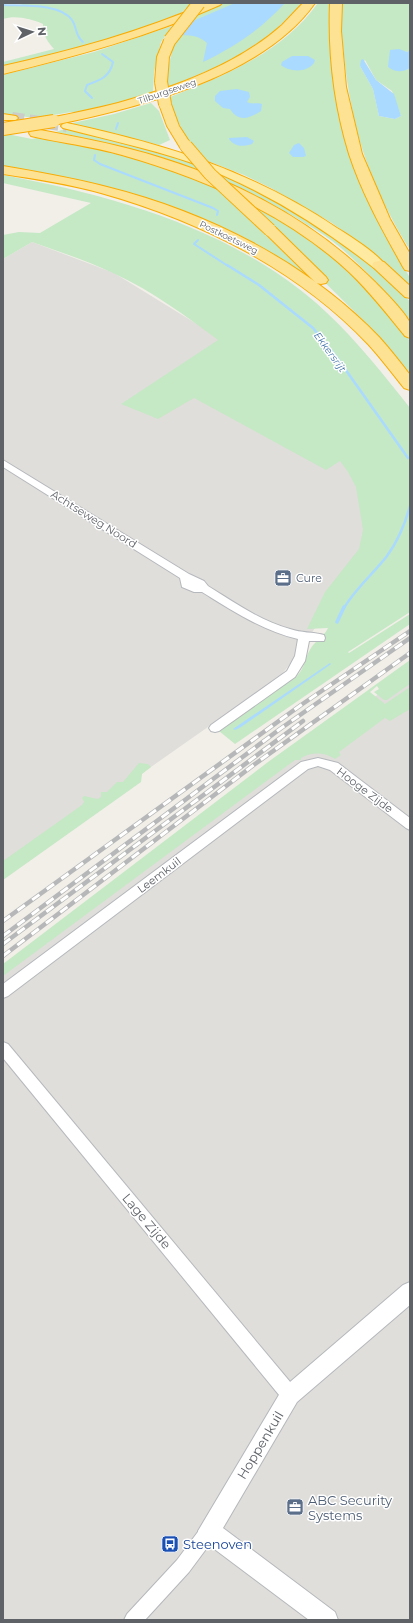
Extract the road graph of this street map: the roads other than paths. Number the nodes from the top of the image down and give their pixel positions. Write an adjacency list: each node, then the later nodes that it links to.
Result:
1 (199, 3): 14 (highway, bridge)
2 (216, 3): 5 (highway)
3 (309, 3): 7 (highway, Tilburgseweg, bridge)
4 (336, 3): 11 (highway)
5 (3, 70)
6 (67, 126): 10 (highway)
7 (3, 129)
8 (35, 133): 13 (highway)
9 (3, 170): 14 (highway, Postkoetsweg)
10 (379, 265): 12 (highway)
11 (410, 266)
12 (410, 294)
13 (410, 333)
14 (368, 335): 15 (highway, Postkoetsweg)
15 (410, 385)
16 (3, 463): 17 (street, Achtseweg Noord)
17 (304, 636): 18 (street, Achtseweg Noord); 19 (street)
18 (320, 638)
19 (215, 728)
20 (318, 762): 21 (street, Hooge Zijde); 22 (street, Leemkuil)
21 (410, 825)
22 (3, 992)
23 (3, 1048): 25 (street, Lage Zijde)
24 (410, 1292): 25 (street, Hoppenkuil)
25 (290, 1395): 26 (street, Hoppenkuil)
26 (209, 1531): 27 (street, Hoppenkuil); 28 (street)
27 (133, 1620)
28 (327, 1620)

